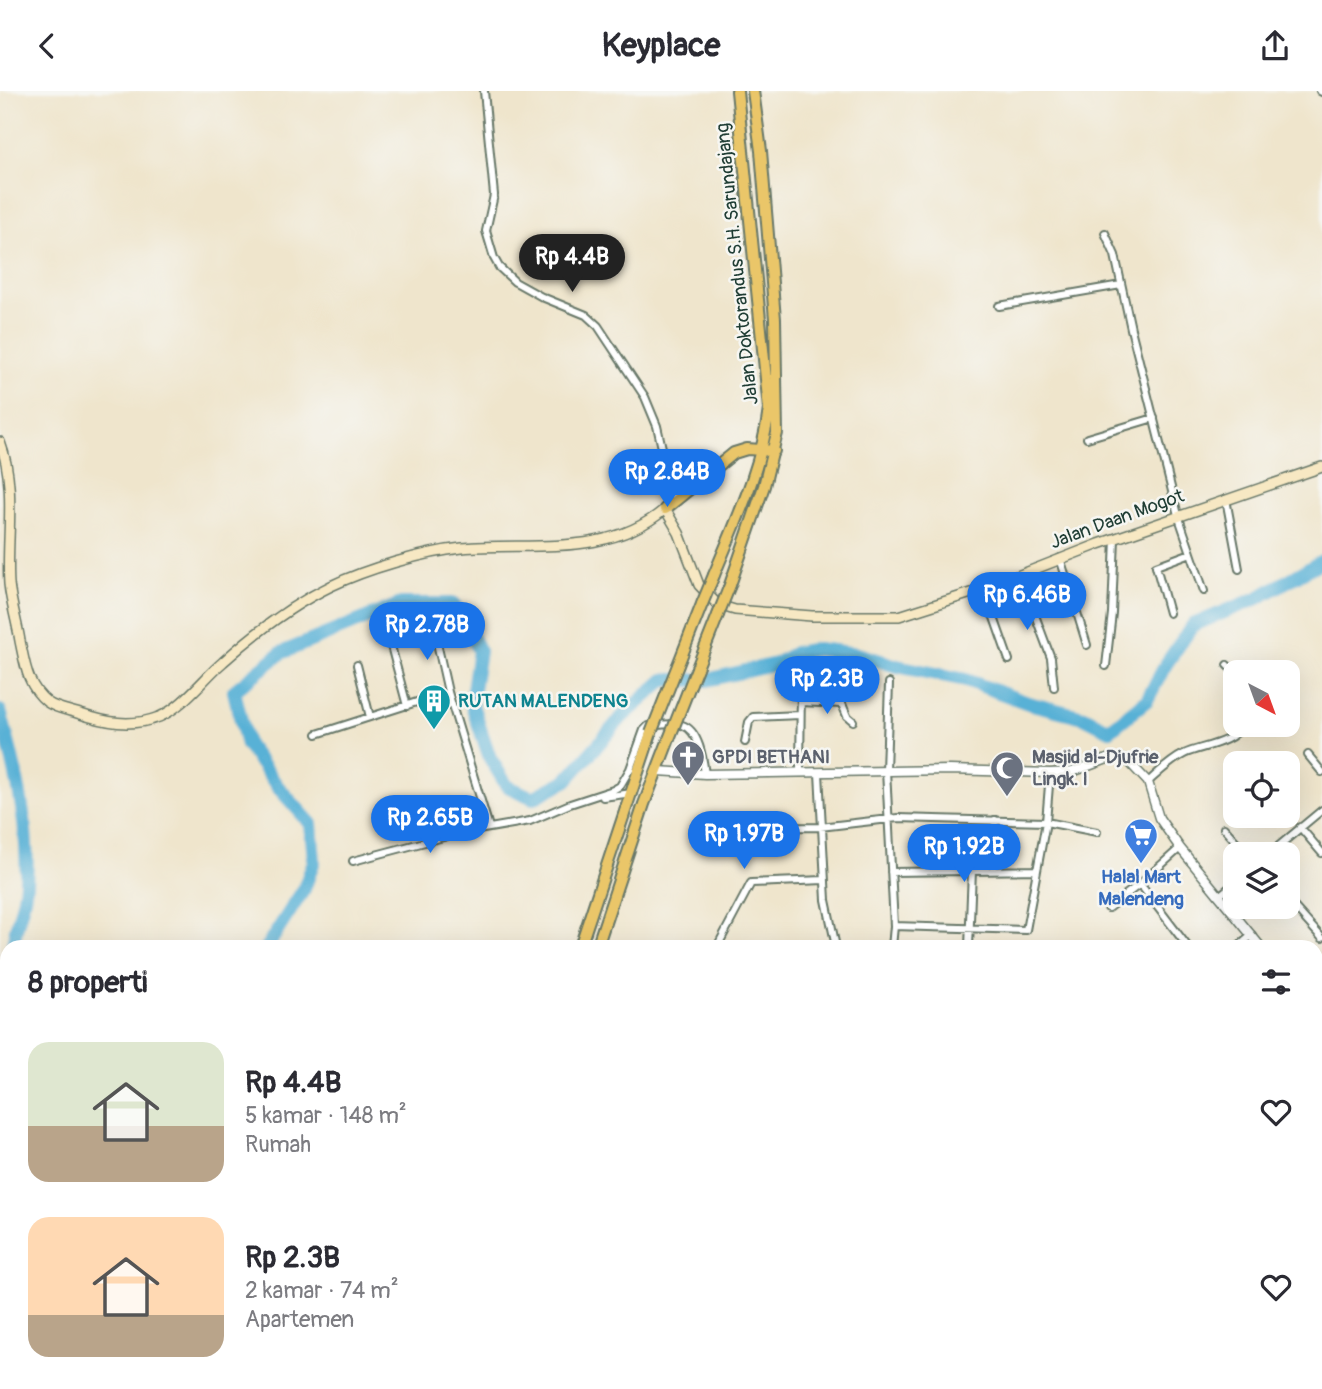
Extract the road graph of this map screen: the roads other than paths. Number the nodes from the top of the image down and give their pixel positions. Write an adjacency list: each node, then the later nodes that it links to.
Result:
1 (484, 91): 13 (street)
2 (737, 91): 10 (main road, Jalan Doktorandus S.H. Sarundajang)
3 (752, 91): 10 (main road, Jalan Doktorandus S.H. Sarundajang)
4 (1105, 233): 5 (street)
5 (1122, 285): 6 (street); 7 (street)
6 (999, 306)
7 (1154, 418): 8 (street); 14 (street)
8 (1087, 438)
9 (0, 442): 17 (main road)
10 (768, 450): 13 (main road); 46 (main road, Jalan Doktorandus S.H. Sarundajang, bridge); 53 (main road, Jalan Doktorandus S.H. Sarundajang, bridge)
11 (1322, 467): 12 (main road, Jalan Daan Mogot)
12 (1226, 499): 14 (main road, Jalan Daan Mogot); 21 (street)
13 (669, 505): 15 (main road); 16 (main road, Jalan Daan Mogot)
14 (1178, 515): 18 (main road, Jalan Daan Mogot); 19 (street)
15 (645, 526): 16 (main road); 17 (main road)
16 (679, 533): 23 (main road, Jalan Daan Mogot)
17 (4, 538)
18 (1115, 538): 20 (main road, Jalan Daan Mogot); 31 (street)
19 (1191, 553): 24 (street); 25 (street)
20 (1060, 558): 22 (main road, Jalan Daan Mogot); 28 (street)
21 (1238, 569)
22 (1020, 575): 23 (main road, Jalan Daan Mogot); 34 (street)
23 (984, 589): 29 (street)
24 (1204, 591)
25 (1169, 613)
26 (433, 625): 35 (street)
27 (386, 627): 37 (street)
28 (1087, 645)
29 (1009, 660)
30 (357, 666): 39 (street)
31 (1106, 666)
32 (889, 683): 45 (street)
33 (802, 684): 36 (street)
34 (1054, 687)
35 (448, 692): 37 (street); 59 (street)
36 (801, 702): 38 (street); 40 (street)
37 (407, 706): 39 (street)
38 (800, 715): 43 (street); 47 (street)
39 (370, 717): 41 (street)
40 (853, 721)
41 (317, 734)
42 (1231, 737): 52 (street)
43 (745, 741)
44 (1308, 755): 48 (street)
45 (886, 770): 49 (street); 50 (street); 56 (street)
46 (658, 771): 51 (street); 86 (main road, Jalan Doktorandus S.H. Sarundajang)
47 (800, 772): 49 (street); 51 (street)
48 (1322, 772)
49 (819, 773): 60 (street)
50 (1050, 773): 52 (street); 58 (street)
51 (705, 774): 54 (street)
52 (1148, 782): 68 (street)
53 (632, 793): 54 (street); 85 (main road, Jalan Doktorandus S.H. Sarundajang)
54 (586, 799): 59 (street)
55 (1322, 810): 61 (street)
56 (889, 820): 57 (street); 60 (street); 74 (street)
57 (995, 820): 58 (street); 72 (street)
58 (1046, 822): 65 (street); 73 (street)
59 (489, 827): 70 (street)
60 (820, 827): 62 (street); 75 (street)
61 (1300, 827): 69 (street)
62 (723, 828)
63 (1224, 828): 66 (street)
64 (1299, 828): 67 (street)
65 (1097, 832)
66 (1236, 842)
67 (1283, 842)
68 (1180, 848): 76 (street); 78 (street)
69 (1322, 853)
70 (353, 861)
71 (972, 870): 72 (street); 74 (street); 82 (street)
72 (993, 870): 73 (street)
73 (1037, 870): 82 (street)
74 (891, 872): 81 (street)
75 (824, 880): 87 (street); 88 (street)
76 (1140, 884): 79 (street); 91 (street)
77 (1223, 893): 78 (street)
78 (1219, 896): 83 (street)
79 (1108, 908)
80 (1300, 913): 84 (street)
81 (894, 926): 82 (street); 89 (street)
82 (969, 928): 90 (street)
83 (1252, 935): 92 (street); 93 (street)
84 (1322, 938)
85 (582, 940)
86 (599, 940)
87 (721, 940)
88 (834, 940)
89 (893, 940)
90 (970, 940)
91 (1183, 940)
92 (1246, 940)
93 (1256, 940)

